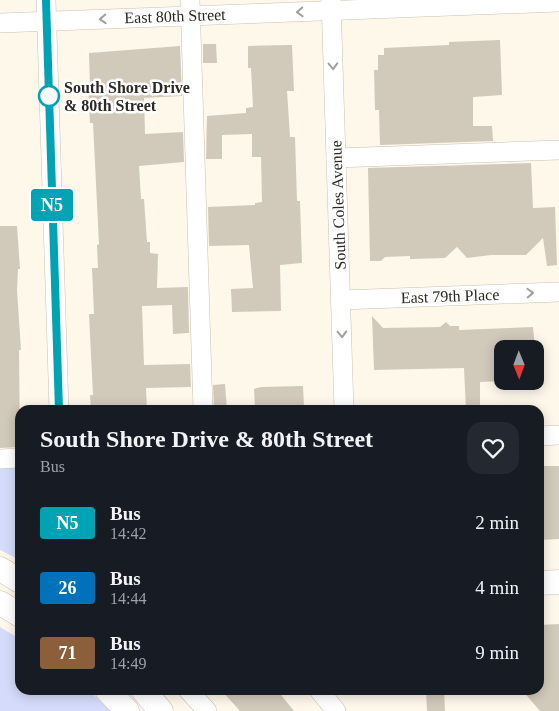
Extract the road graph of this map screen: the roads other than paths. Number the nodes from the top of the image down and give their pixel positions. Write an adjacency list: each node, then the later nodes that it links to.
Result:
1 (46, 0): 6 (street)
2 (559, 2): 3 (street, East 80th Street)
3 (476, 3): 4 (street, East 80th Street)
4 (331, 5): 5 (street, East 80th Street, one-way to 5); 9 (street, South Coles Avenue, one-way to 9)
5 (190, 8): 6 (street, East 80th Street, one-way to 6); 13 (street)
6 (46, 21): 7 (street, East 80th Street); 12 (street)
7 (0, 22)
8 (559, 150): 9 (street)
9 (336, 158): 11 (street, South Coles Avenue)
10 (559, 292): 11 (street, East 79th Place, one-way to 10)
11 (341, 300): 14 (street, South Coles Avenue, one-way to 14)
12 (59, 405)
13 (203, 405)
14 (344, 405)
15 (559, 435): 16 (street)
16 (544, 436)
17 (15, 458): 18 (street)
18 (0, 459)
19 (0, 569): 20 (main road)
20 (15, 578)
21 (559, 582): 22 (main road)
22 (544, 583)
23 (0, 603): 24 (main road)
24 (15, 612)
25 (112, 695): 29 (main road)
26 (147, 695): 30 (main road)
27 (192, 695): 31 (street)
28 (323, 695): 32 (street)
29 (127, 711)
30 (161, 711)
31 (206, 711)
32 (336, 711)

